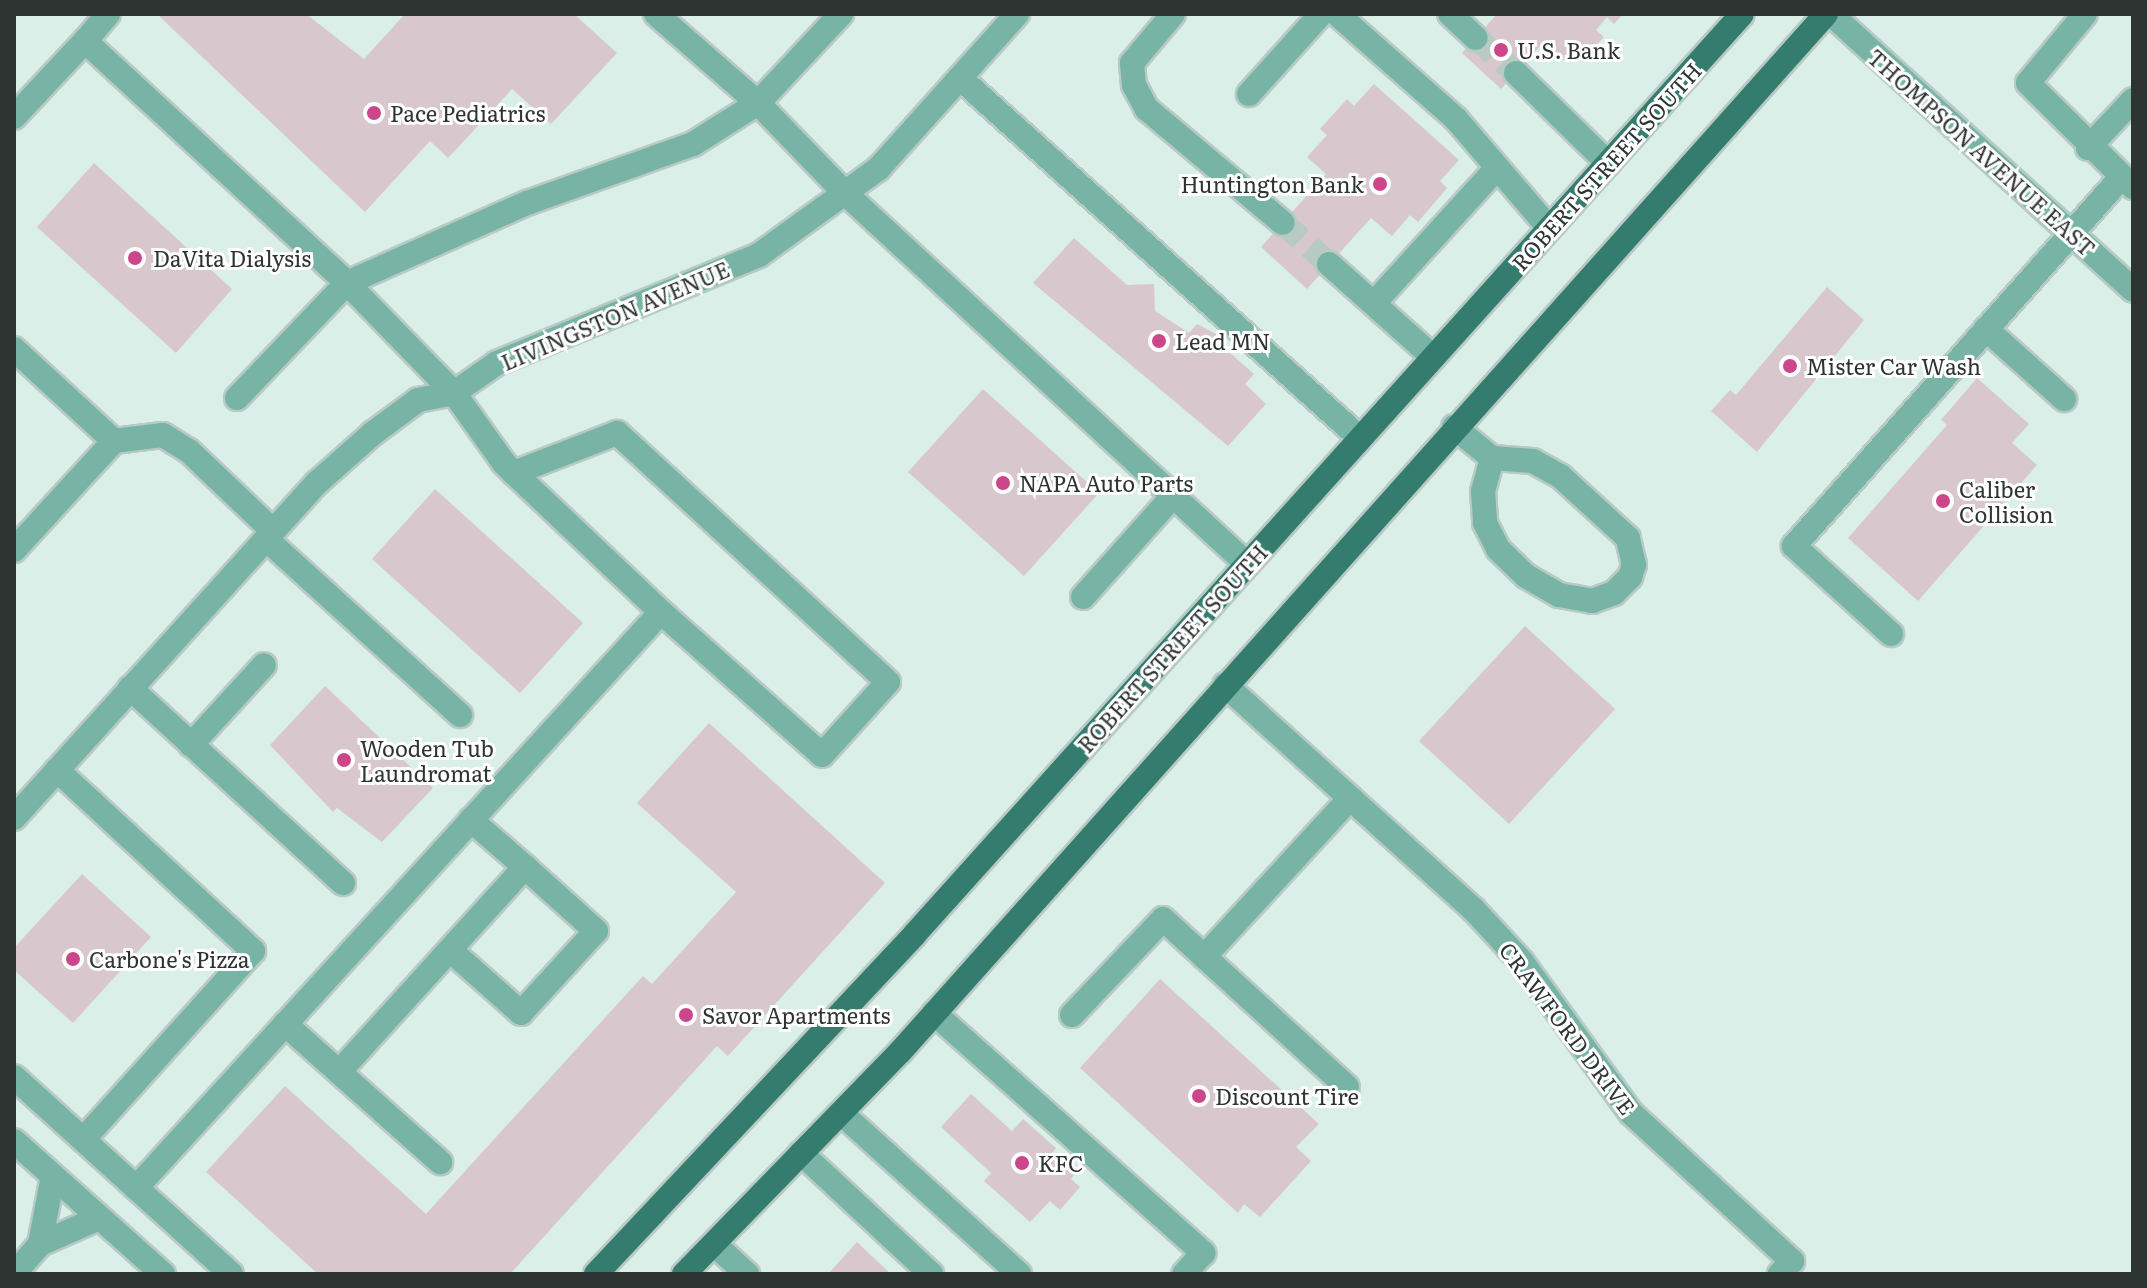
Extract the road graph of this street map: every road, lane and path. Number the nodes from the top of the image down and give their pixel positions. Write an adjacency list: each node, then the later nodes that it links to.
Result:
1 (108, 14): 13 (street)
2 (656, 14): 18 (street)
3 (841, 14): 18 (street)
4 (1017, 14): 15 (street, LIVINGSTON AVENUE)
5 (1173, 14): 25 (street)
6 (1321, 14): 16 (street)
7 (1337, 14): 22 (street)
8 (1450, 14): 12 (street)
9 (1742, 14): 21 (main road, ROBERT STREET SOUTH)
10 (1828, 14): 27 (street, THOMPSON AVENUE EAST); 38 (main road)
11 (2085, 14): 20 (street)
12 (1476, 38)
13 (85, 41): 19 (street); 29 (street)
14 (1516, 73): 21 (street)
15 (960, 78): 24 (street, LIVINGSTON AVENUE); 39 (street)
16 (1249, 94)
17 (2133, 100): 20 (street)
18 (758, 103): 24 (street); 29 (street)
19 (14, 117)
20 (2088, 148): 23 (street)
21 (1608, 163): 26 (main road, ROBERT STREET SOUTH)
22 (1497, 168): 26 (street); 31 (street)
23 (2128, 182): 27 (street)
24 (846, 194): 35 (street, LIVINGSTON AVENUE); 43 (street)
25 (1283, 223)
26 (1549, 228): 34 (main road, ROBERT STREET SOUTH)
27 (2072, 234): 30 (street, THOMPSON AVENUE EAST); 32 (street)
28 (1329, 264): 31 (street)
29 (347, 283): 35 (street); 36 (street)
30 (2133, 290)
31 (1375, 302): 34 (street)
32 (1986, 329): 37 (street); 49 (street)
33 (14, 349): 40 (street)
34 (1433, 357): 39 (main road, ROBERT STREET SOUTH)
35 (454, 393): 42 (street); 44 (street, LIVINGSTON AVENUE)
36 (237, 398)
37 (2064, 399)
38 (1454, 427): 41 (street); 51 (main road)
39 (1360, 438): 46 (main road, ROBERT STREET SOUTH)
40 (114, 441): 44 (street); 45 (street)
41 (1492, 458): 41 (street)
42 (514, 473): 48 (street); 48 (street)
43 (1173, 496): 46 (street); 47 (street)
44 (270, 535): 52 (street, LIVINGSTON AVENUE); 53 (street)
45 (14, 550)
46 (1247, 564): 82 (main road, ROBERT STREET SOUTH)
47 (1083, 597)
48 (661, 612): 58 (street)
49 (1891, 634)
50 (264, 665): 54 (street)
51 (1225, 685): 56 (street, CRAWFORD DRIVE); 63 (main road)
52 (130, 688): 54 (street); 55 (street, LIVINGSTON AVENUE)
53 (460, 715)
54 (191, 745): 60 (street)
55 (57, 770): 57 (street, LIVINGSTON AVENUE); 70 (street)
56 (1350, 798): 62 (street); 88 (street, CRAWFORD DRIVE)
57 (14, 818)
58 (471, 820): 59 (street); 65 (street)
59 (525, 867): 61 (street); 61 (street)
60 (343, 883)
61 (450, 950): 66 (street)
62 (1204, 957): 64 (street); 68 (street)
63 (934, 1013): 69 (main road); 87 (street)
64 (1072, 1015)
65 (285, 1024): 66 (street); 75 (street)
66 (339, 1072): 73 (street)
67 (14, 1077): 70 (street)
68 (1347, 1087)
69 (841, 1113): 72 (main road); 86 (street)
70 (83, 1140): 75 (street)
71 (14, 1141): 74 (street)
72 (801, 1153): 78 (main road); 85 (street)
73 (440, 1162)
74 (53, 1176): 76 (street); 77 (street)
75 (136, 1188): 81 (street)
76 (99, 1218): 77 (street); 80 (street)
77 (40, 1244): 79 (street)
78 (714, 1244): 83 (main road); 84 (street)
79 (14, 1274)
80 (163, 1274)
81 (231, 1274)
82 (596, 1274)
83 (684, 1274)
84 (747, 1274)
85 (931, 1274)
86 (1019, 1274)
87 (1184, 1274)
88 (1780, 1274)

